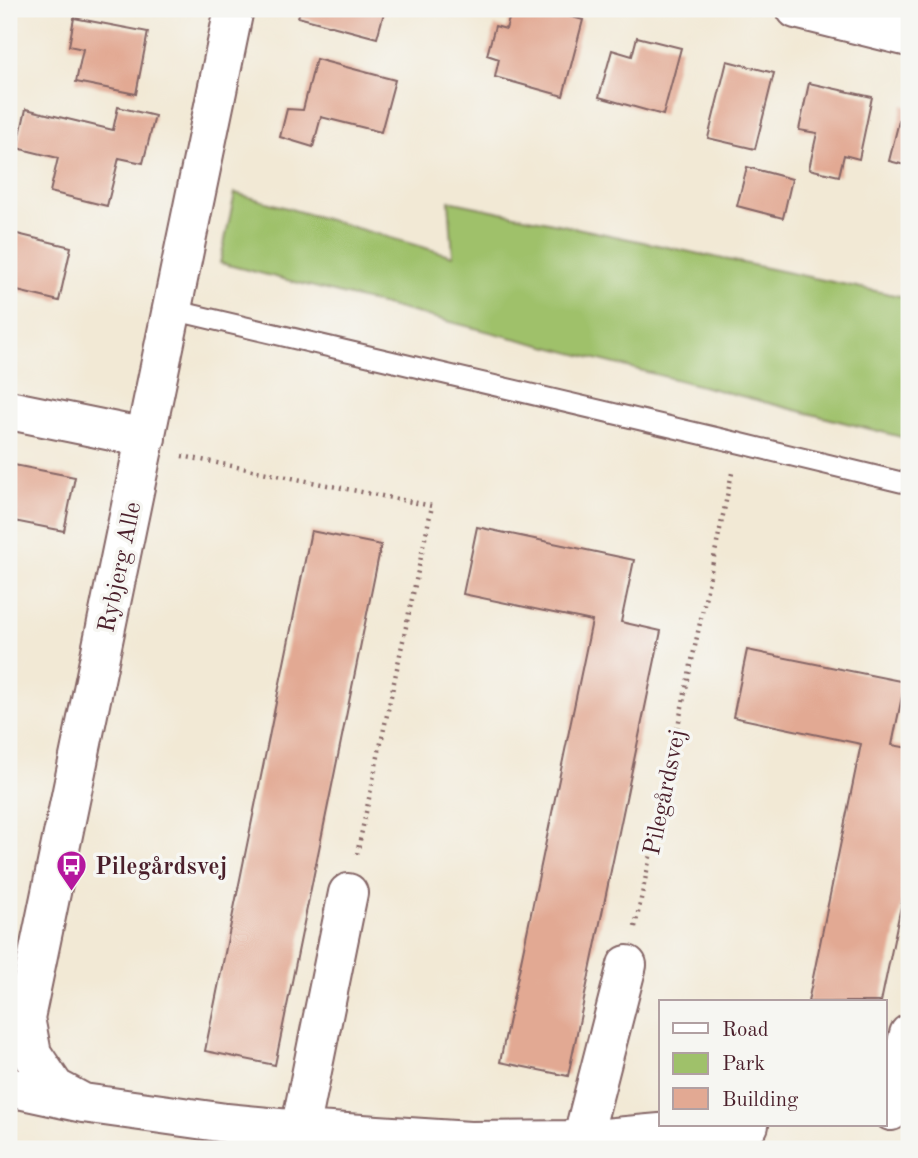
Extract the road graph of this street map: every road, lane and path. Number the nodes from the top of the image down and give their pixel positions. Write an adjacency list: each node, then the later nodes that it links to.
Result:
1 (234, 9): 4 (street, Rybjerg Alle)
2 (796, 9): 3 (street)
3 (909, 37)
4 (173, 310): 6 (street, Rybjerg Alle); 7 (lane)
5 (9, 410): 6 (street)
6 (145, 443): 9 (path); 13 (street, Rybjerg Alle)
7 (739, 443): 8 (lane); 10 (path, Pilegårdsvej)
8 (909, 484)
9 (348, 892): 16 (street)
10 (627, 965): 17 (street)
11 (909, 1034): 14 (street)
12 (9, 1087): 13 (street)
13 (83, 1104): 16 (street)
14 (895, 1110)
15 (738, 1126): 17 (street)
16 (300, 1130): 17 (street)
17 (582, 1140)

